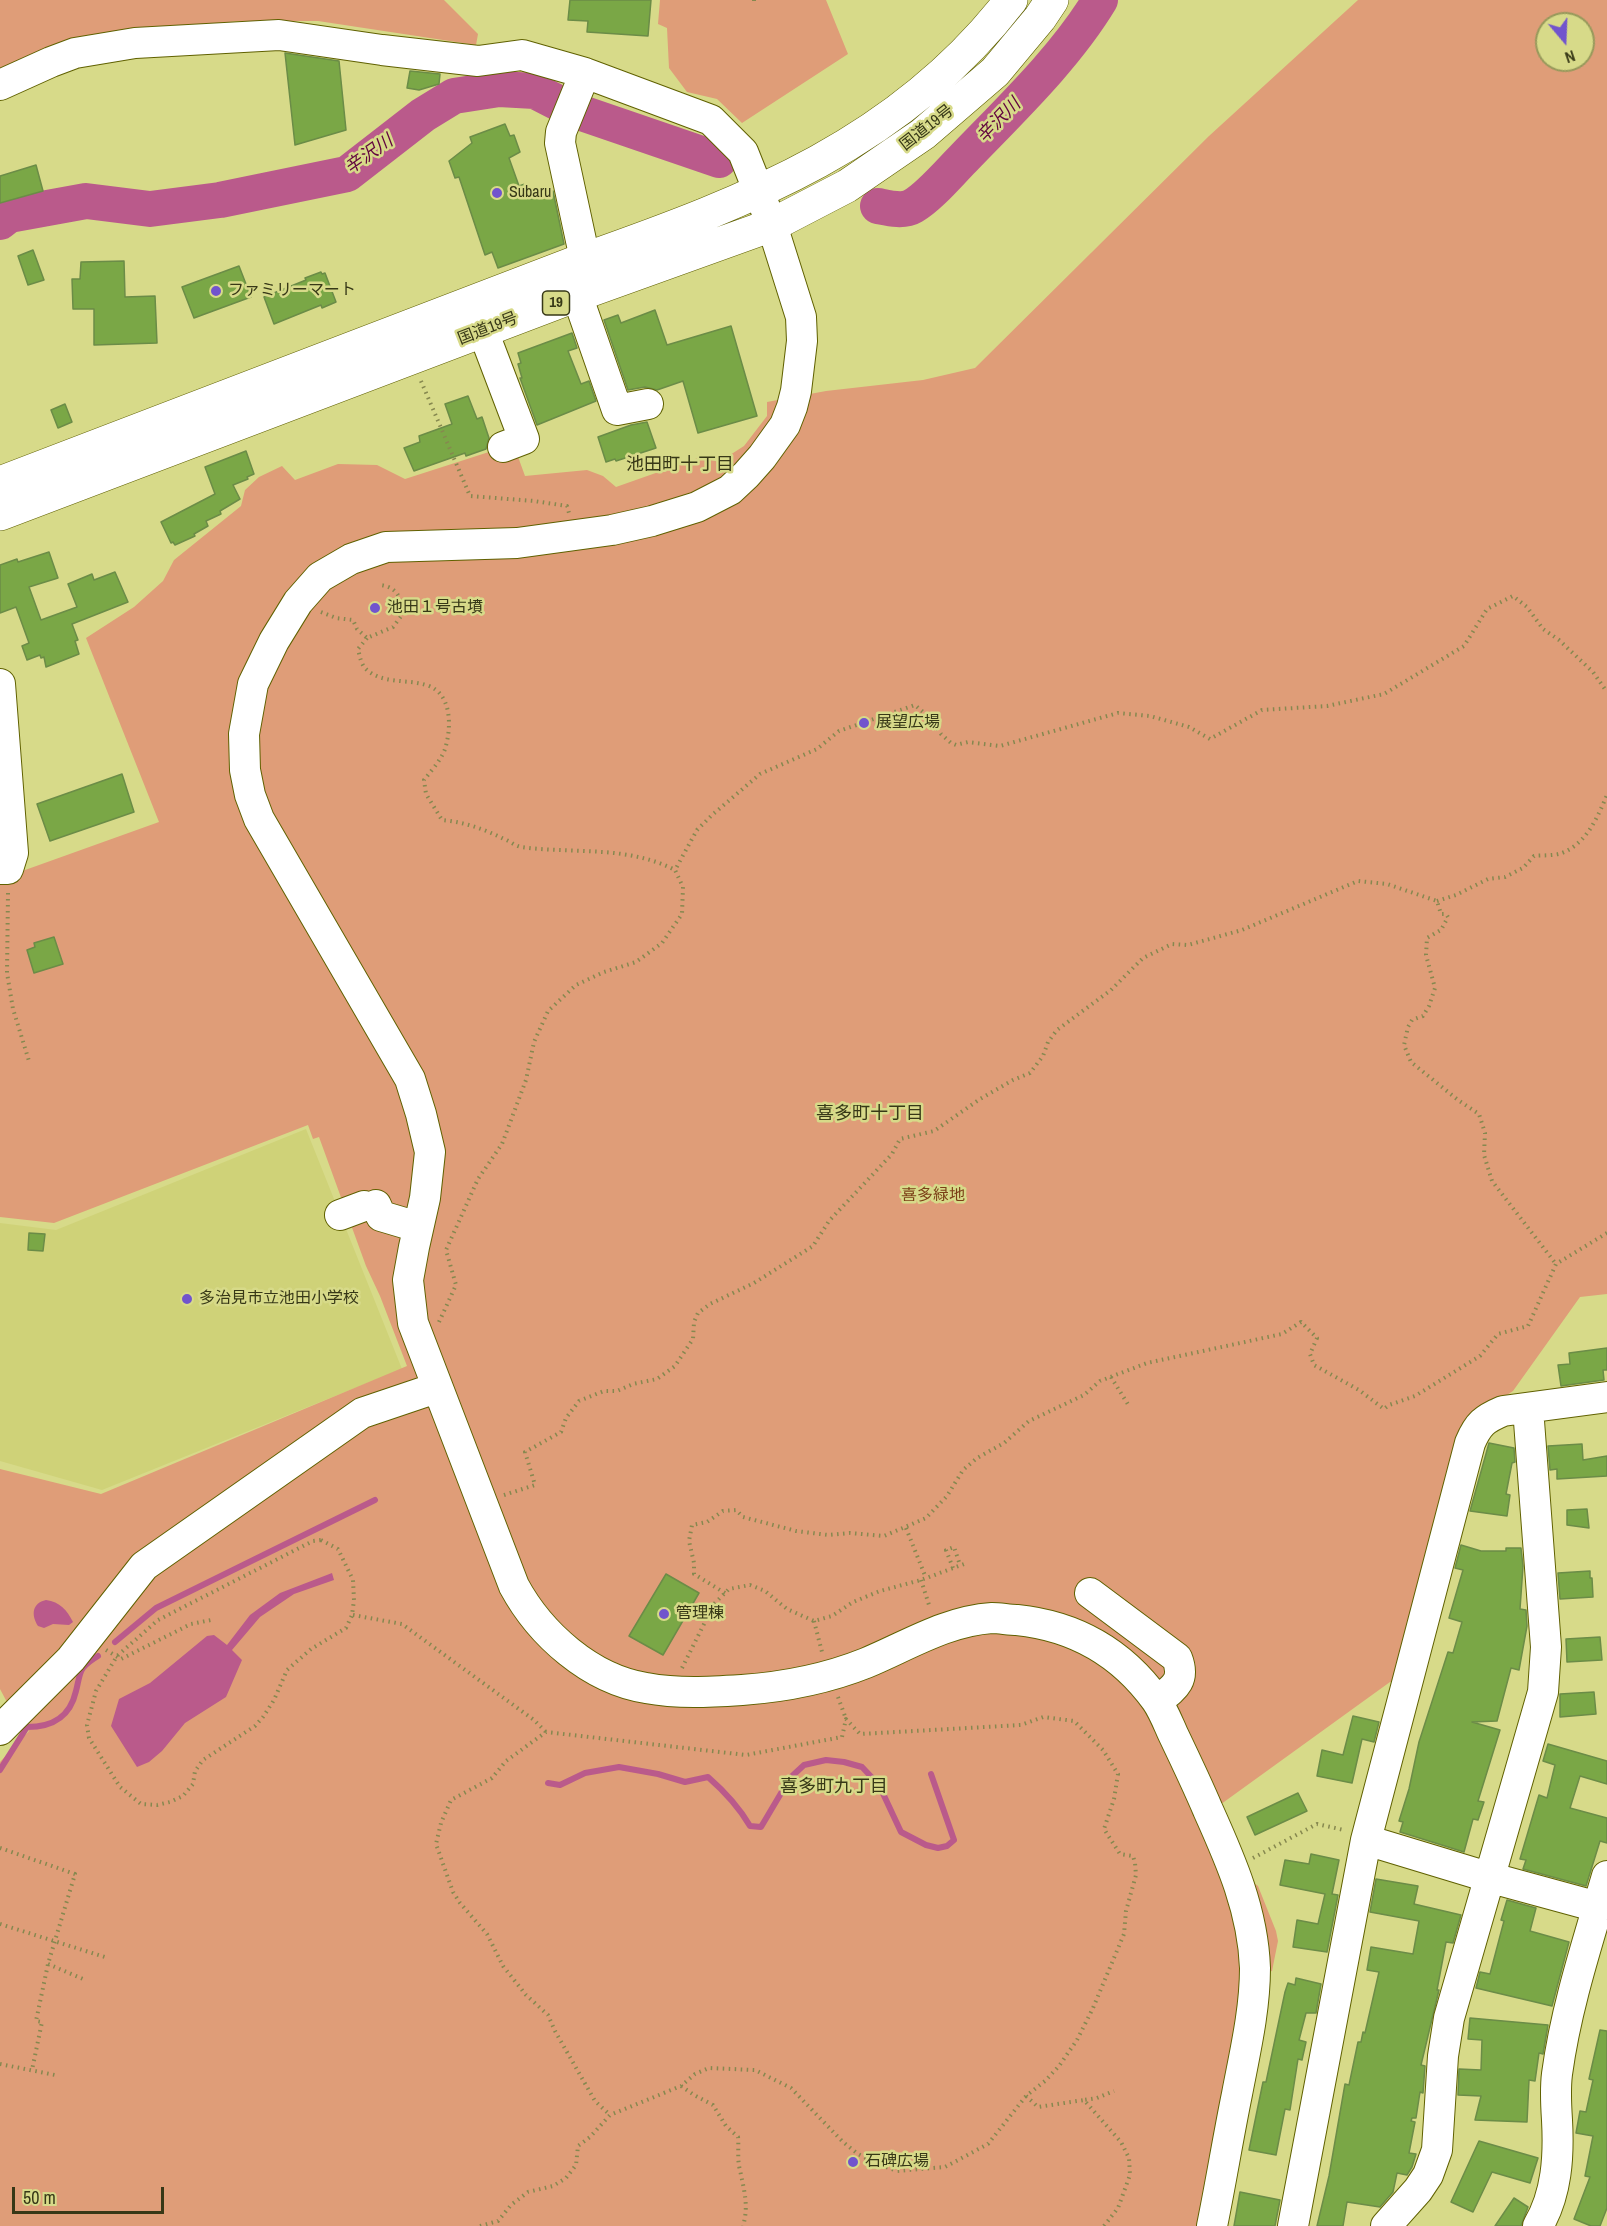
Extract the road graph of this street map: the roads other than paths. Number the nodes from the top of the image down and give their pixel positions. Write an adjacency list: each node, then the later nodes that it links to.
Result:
1 (1011, 0): 5 (highway, 国道19号 / 19)
2 (1052, 0): 6 (highway, 国道19号 / 19)
3 (582, 81): 4 (street); 5 (street); 7 (street)
4 (0, 85)
5 (759, 192): 6 (street); 7 (highway, 国道19号 / 19)
6 (772, 225): 8 (highway, 国道19号 / 19); 18 (street)
7 (585, 259): 12 (highway, 国道19号 / 19)
8 (577, 295): 9 (highway, 国道19号 / 19); 10 (street)
9 (483, 331): 11 (street); 13 (highway, 国道19号 / 19)
10 (648, 404)
11 (503, 447)
12 (0, 483)
13 (0, 514)
14 (0, 684): 15 (street)
15 (2, 740): 16 (street)
16 (4, 869)
17 (360, 1209): 18 (street)
18 (418, 1227): 19 (street)
19 (436, 1388): 23 (street); 24 (street)
20 (1607, 1397): 21 (street)
21 (1528, 1408): 25 (street); 27 (street)
22 (1090, 1593): 23 (street)
23 (1157, 1701): 29 (street)
24 (0, 1730)
25 (1366, 1840): 27 (street); 30 (street)
26 (1607, 1876): 28 (street)
27 (1488, 1877): 28 (street); 31 (street)
28 (1598, 1907): 32 (street)
29 (1212, 2226)
30 (1293, 2226)
31 (1386, 2226)
32 (1538, 2226)

